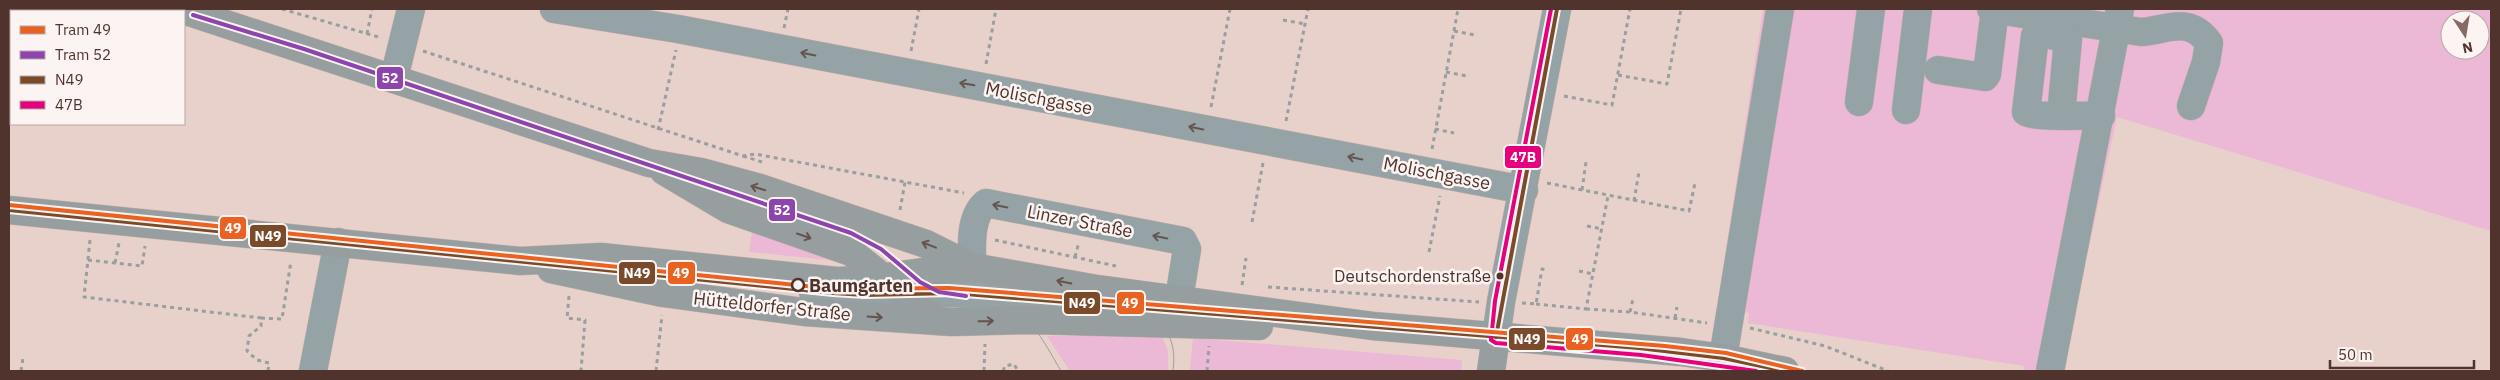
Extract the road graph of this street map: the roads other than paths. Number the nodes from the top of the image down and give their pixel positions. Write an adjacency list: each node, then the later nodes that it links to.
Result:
1 (412, 9): 12 (street)
2 (554, 9): 10 (street, Molischgasse)
3 (1557, 9): 19 (street)
4 (1780, 9): 29 (street)
5 (1871, 9): 13 (street)
6 (1918, 9): 15 (street)
7 (1993, 9): 9 (street); 11 (street)
8 (185, 11): 12 (main road)
9 (2119, 18): 14 (street); 17 (street)
10 (679, 29): 19 (street, Molischgasse, one-way to 10)
11 (1938, 70)
12 (394, 78): 18 (main road)
13 (1859, 102)
14 (2191, 106)
15 (1906, 110)
16 (2061, 115): 17 (street)
17 (2101, 116): 34 (street)
18 (650, 163): 23 (main road, one-way to 18); 24 (main road, one-way to 24)
19 (1525, 184): 28 (street)
20 (9, 210): 21 (main road, Hütteldorfer Straße)
21 (338, 242): 22 (main road, Hütteldorfer Straße); 31 (street)
22 (520, 261): 24 (main road, Hütteldorfer Straße); 26 (main road, Hütteldorfer Straße, one-way to 26)
23 (972, 267): 24 (main road, Hütteldorfer Straße); 25 (main road, one-way to 23); 25 (street, Linzer Straße, one-way to 23)
24 (891, 286): 26 (main road); 27 (street)
25 (1179, 299): 27 (main road)
26 (938, 321): 27 (main road, one-way to 27)
27 (1372, 326): 28 (main road)
28 (1496, 337): 30 (main road); 32 (main road)
29 (1722, 358): 30 (main road); 33 (main road)
30 (1636, 360)
31 (312, 371)
32 (1491, 371)
33 (1785, 371)
34 (2050, 371)

